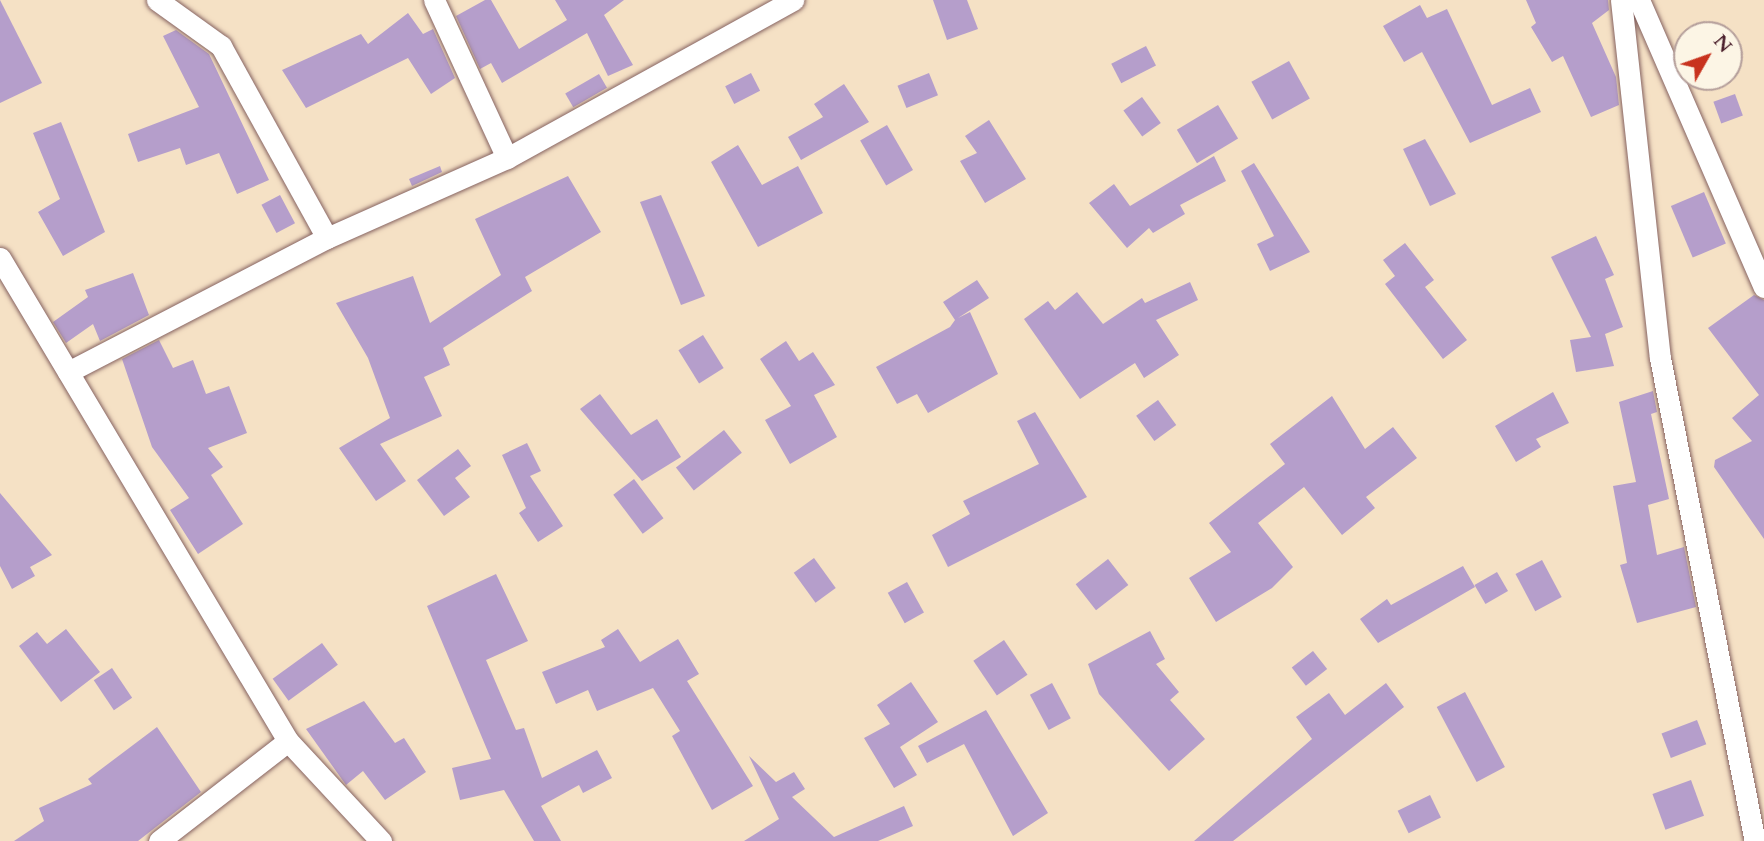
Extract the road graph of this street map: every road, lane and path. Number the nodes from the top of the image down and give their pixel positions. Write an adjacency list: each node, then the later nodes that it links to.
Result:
1 (158, 0): 7 (street)
2 (434, 0): 6 (street)
3 (793, 0): 6 (street)
4 (1621, 0): 14 (street)
5 (1639, 0): 9 (street)
6 (507, 158): 7 (street)
7 (327, 238): 10 (street)
8 (0, 258): 10 (street)
9 (1764, 287)
10 (68, 372): 11 (street)
11 (288, 741): 12 (street); 13 (street)
12 (159, 841)
13 (381, 841)
14 (1755, 841)

